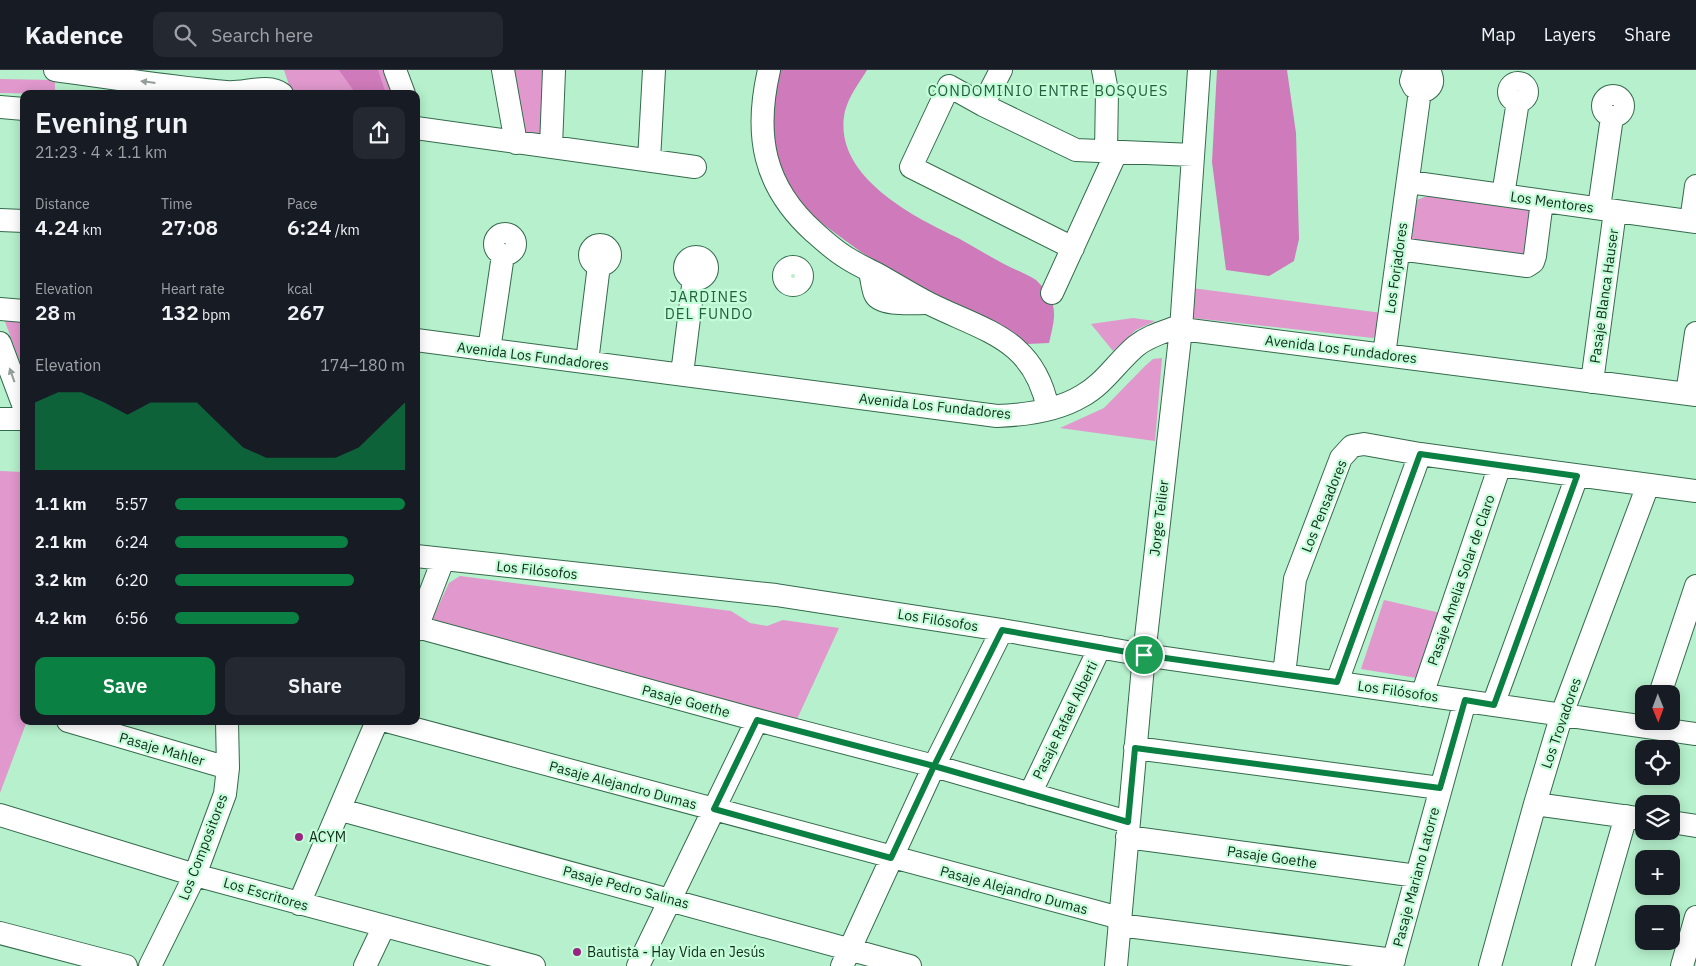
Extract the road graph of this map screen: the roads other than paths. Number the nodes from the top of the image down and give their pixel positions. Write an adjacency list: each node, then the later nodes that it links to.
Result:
1 (55, 70): 11 (street)
2 (395, 70): 15 (street)
3 (503, 70): 22 (street)
4 (554, 70): 23 (street)
5 (654, 70): 26 (street)
6 (768, 70): 36 (street)
7 (1001, 70): 17 (street)
8 (1103, 70): 24 (street)
9 (1198, 70): 25 (street, Jorge Teilier)
10 (1421, 77): 28 (street, Los Forjadores)
11 (91, 84): 12 (street, one-way to 11)
12 (183, 90)
13 (258, 90): 14 (street, one-way to 13)
14 (278, 90)
15 (402, 90)
16 (1518, 101): 30 (street)
17 (984, 105): 24 (street); 37 (street)
18 (0, 107): 19 (street)
19 (20, 109)
20 (1612, 117): 32 (street, Pasaje Blanca Hauser)
21 (420, 129): 22 (street)
22 (516, 143): 23 (street)
23 (551, 147): 26 (street)
24 (1111, 152): 25 (street); 37 (street)
25 (1193, 155): 46 (street, Jorge Teilier)
26 (649, 160): 27 (street)
27 (695, 167)
28 (1409, 182): 30 (street, Los Mentores); 38 (street, Los Forjadores)
29 (1696, 186): 35 (street)
30 (1504, 196): 31 (street, Los Mentores)
31 (1542, 200): 32 (street, Los Mentores); 38 (street)
32 (1607, 210): 35 (street, Los Mentores); 54 (street, Pasaje Blanca Hauser)
33 (0, 220): 34 (street)
34 (20, 222)
35 (1693, 222)
36 (823, 240): 41 (street); 57 (street)
37 (1073, 248): 43 (street)
38 (1399, 249): 51 (street, Los Forjadores)
39 (503, 255): 50 (street)
40 (599, 265): 52 (street)
41 (799, 268)
42 (694, 278): 53 (street)
43 (1052, 292)
44 (0, 308): 45 (street)
45 (20, 311)
46 (1181, 329): 51 (street, Avenida Los Fundadores); 57 (street, Avenida Los Fundadores); 72 (street, Jorge Teilier)
47 (1696, 333): 55 (street)
48 (420, 341): 50 (street, Avenida Los Fundadores)
49 (0, 343): 56 (street, one-way to 49)
50 (489, 350): 52 (street, Avenida Los Fundadores)
51 (1384, 355): 54 (street, Avenida Los Fundadores)
52 (587, 362): 53 (street, Avenida Los Fundadores)
53 (682, 374): 57 (street, Avenida Los Fundadores)
54 (1592, 382): 55 (street, Avenida Los Fundadores)
55 (1691, 394)
56 (20, 396)
57 (1048, 409)
58 (0, 419): 59 (street)
59 (20, 419)
60 (1420, 454): 61 (street, Los Pensadores); 73 (street, Los Pensadores); 74 (street)
61 (1500, 465): 62 (street, Los Pensadores); 76 (street, Pasaje Amelia Solar de Claro)
62 (1577, 476): 63 (street, Los Pensadores); 78 (street)
63 (1648, 485): 64 (street, Los Pensadores); 79 (street, Los Trovadores)
64 (1696, 491)
65 (420, 557): 66 (street, Los Filósofos)
66 (443, 560): 68 (street); 70 (street, Los Filósofos)
67 (1696, 586): 75 (street)
68 (420, 621)
69 (420, 630): 80 (street, Pasaje Goethe)
70 (1002, 630): 71 (street, Los Filósofos); 89 (street)
71 (1100, 647): 72 (street, Los Filósofos); 92 (street, Pasaje Rafael Alberti)
72 (1144, 655): 73 (street, Los Filósofos); 88 (street, Jorge Teilier)
73 (1284, 675): 74 (street, Los Filósofos)
74 (1337, 682): 76 (street, Los Filósofos)
75 (1663, 685)
76 (1422, 694): 77 (street, Los Filósofos)
77 (1465, 700): 78 (street, Los Filósofos); 91 (street, Pasaje Mariano Latorre)
78 (1494, 705): 79 (street, Los Filósofos)
79 (1562, 714): 81 (street, Los Filósofos); 93 (street, Los Trovadores)
80 (757, 720): 89 (street, Pasaje Goethe); 94 (street)
81 (1635, 722)
82 (82, 725): 90 (street, Pasaje Mahler)
83 (226, 725): 90 (street, Los Compositores)
84 (375, 725): 95 (street)
85 (401, 725): 94 (street, Pasaje Alejandro Dumas)
86 (1678, 730): 87 (street, Los Filósofos)
87 (1696, 734)
88 (1135, 748): 91 (street); 100 (street, Jorge Teilier)
89 (934, 766): 92 (street, Pasaje Goethe); 101 (street)
90 (228, 768): 102 (street, Los Compositores)
91 (1440, 788): 103 (street, Pasaje Mariano Latorre)
92 (1030, 794): 100 (street, Pasaje Goethe)
93 (1534, 804): 97 (street); 121 (street, Los Trovadores)
94 (714, 809): 101 (street, Pasaje Alejandro Dumas); 104 (street)
95 (341, 810): 104 (street, Pasaje Pedro Salinas); 105 (street)
96 (0, 815): 102 (street, Los Escritores)
97 (1635, 817): 122 (street)
98 (1680, 823): 99 (street)
99 (1696, 826)
100 (1128, 830): 103 (street, Pasaje Goethe); 107 (street, Jorge Teilier)
101 (891, 858): 107 (street, Pasaje Alejandro Dumas); 112 (street)
102 (195, 875): 105 (street, Los Escritores); 115 (street, Los Compositores)
103 (1417, 876): 113 (street, Pasaje Mariano Latorre)
104 (670, 899): 112 (street, Pasaje Pedro Salinas); 118 (street)
105 (300, 904): 108 (street, Los Escritores)
106 (1696, 917): 123 (street)
107 (1120, 922): 110 (street, Pasaje Alejandro Dumas); 120 (street, Jorge Teilier)
108 (384, 926): 111 (street, Los Escritores); 116 (street)
109 (0, 933): 114 (street)
110 (1297, 957): 113 (street, Pasaje Alejandro Dumas)
111 (470, 958): 117 (street, Los Escritores)
112 (846, 958): 119 (street, Pasaje Pedro Salinas)
113 (1393, 963)
114 (126, 966)
115 (150, 966)
116 (365, 966)
117 (534, 966)
118 (638, 966)
119 (910, 966)
120 (1116, 966)
121 (1490, 966)
122 (1583, 966)
123 (1682, 966)

